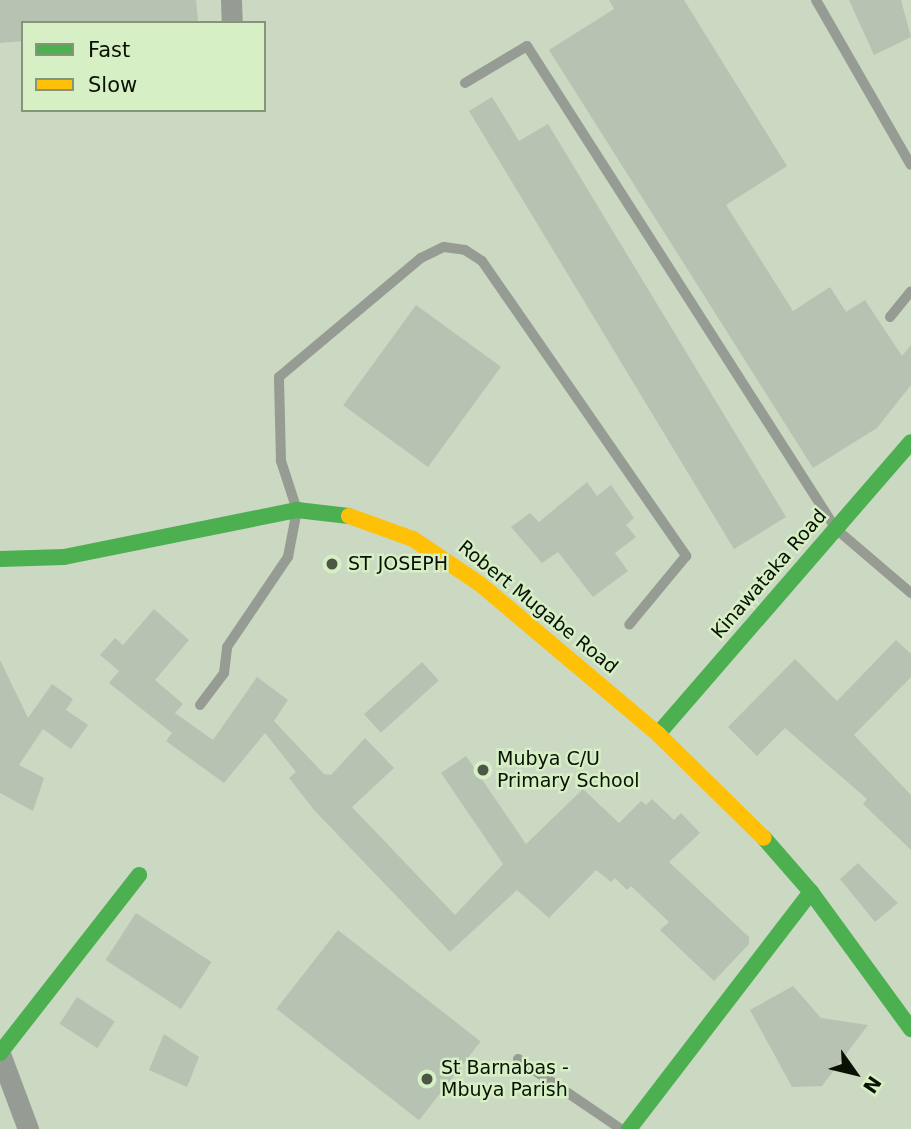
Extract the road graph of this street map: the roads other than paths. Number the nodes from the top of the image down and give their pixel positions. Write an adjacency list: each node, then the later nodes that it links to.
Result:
1 (231, 0): 3 (street)
2 (816, 0): 5 (lane)
3 (232, 21)
4 (465, 83): 10 (lane)
5 (911, 165)
6 (911, 291): 7 (lane)
7 (890, 317)
8 (911, 442): 10 (street, Kinawataka Road)
9 (297, 510): 11 (street, Robert Mugabe Road); 13 (lane); 14 (lane); 15 (street, Robert Mugabe Road)
10 (836, 528): 12 (lane); 15 (street, Kinawataka Road)
11 (0, 559)
12 (911, 593)
13 (629, 625)
14 (200, 705)
15 (658, 734): 17 (street, Robert Mugabe Road)
16 (139, 875): 19 (street)
17 (811, 892): 18 (street, Robert Mugabe Road); 23 (street)
18 (911, 1030)
19 (0, 1054): 21 (street)
20 (518, 1059): 22 (lane)
21 (27, 1129)
22 (621, 1129)
23 (629, 1129)

